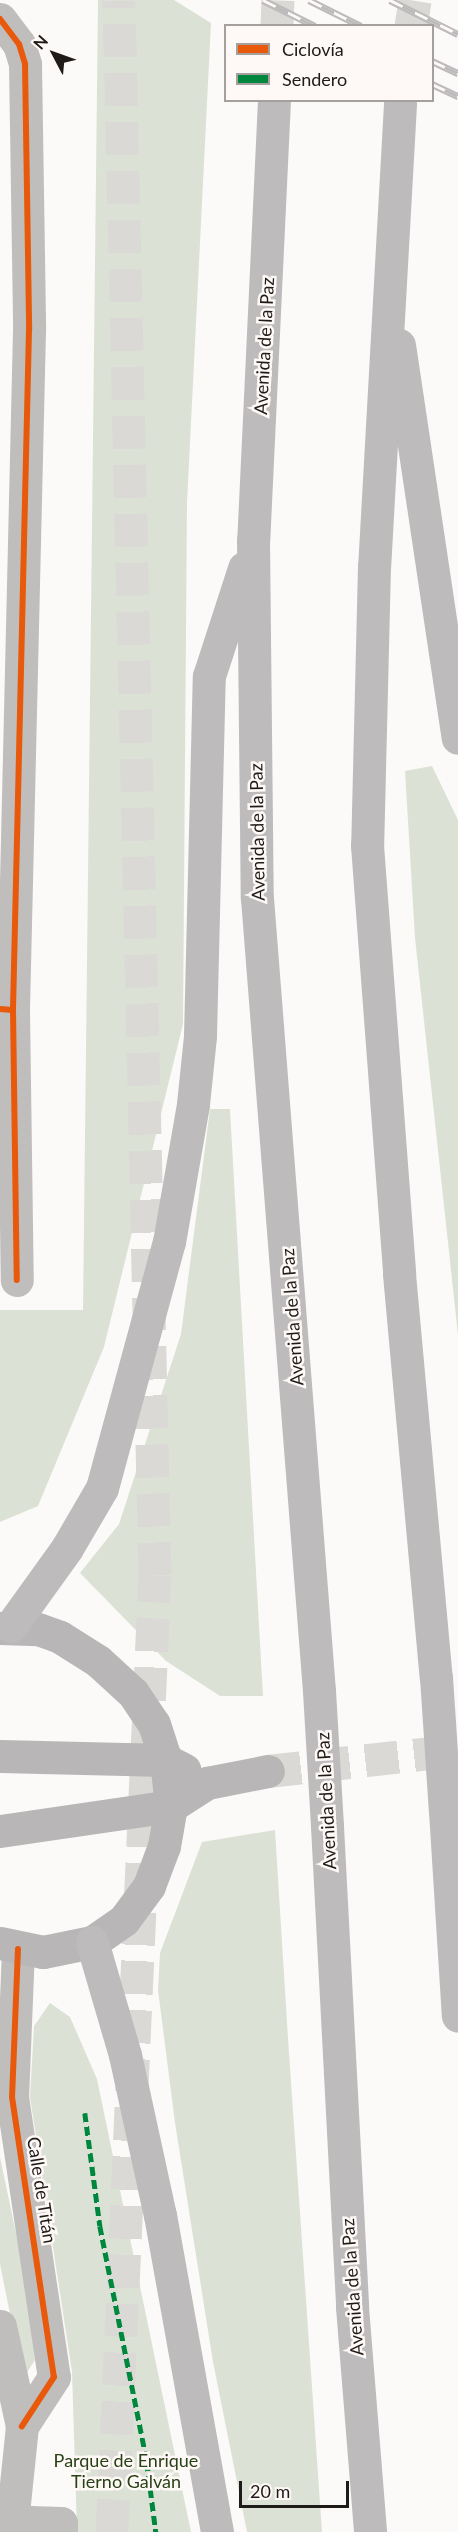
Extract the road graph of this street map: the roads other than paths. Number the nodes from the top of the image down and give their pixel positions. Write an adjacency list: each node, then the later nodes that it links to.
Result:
1 (0, 19): 7 (street)
2 (274, 102): 5 (highway, Avenida de la Paz)
3 (400, 104): 4 (highway)
4 (388, 269): 6 (highway); 18 (highway, bridge)
5 (253, 540): 9 (highway); 24 (highway, Avenida de la Paz, bridge)
6 (458, 738)
7 (6, 1010): 8 (street)
8 (17, 1280)
9 (5, 1627): 11 (main road)
10 (0, 1756): 11 (main road)
11 (166, 1760): 13 (main road); 14 (main road)
12 (268, 1771): 13 (main road)
13 (207, 1783): 14 (main road)
14 (171, 1806): 15 (main road); 16 (main road)
15 (0, 1831)
16 (92, 1942): 17 (main road); 23 (highway)
17 (9, 1946): 20 (street, Calle de Titán)
18 (458, 2016)
19 (0, 2326): 20 (street, Calle de Titán)
20 (22, 2426): 21 (street, Calle de Titán)
21 (7, 2525): 22 (street, Calle de Titán)
22 (61, 2532)
23 (217, 2532)
24 (370, 2532)

